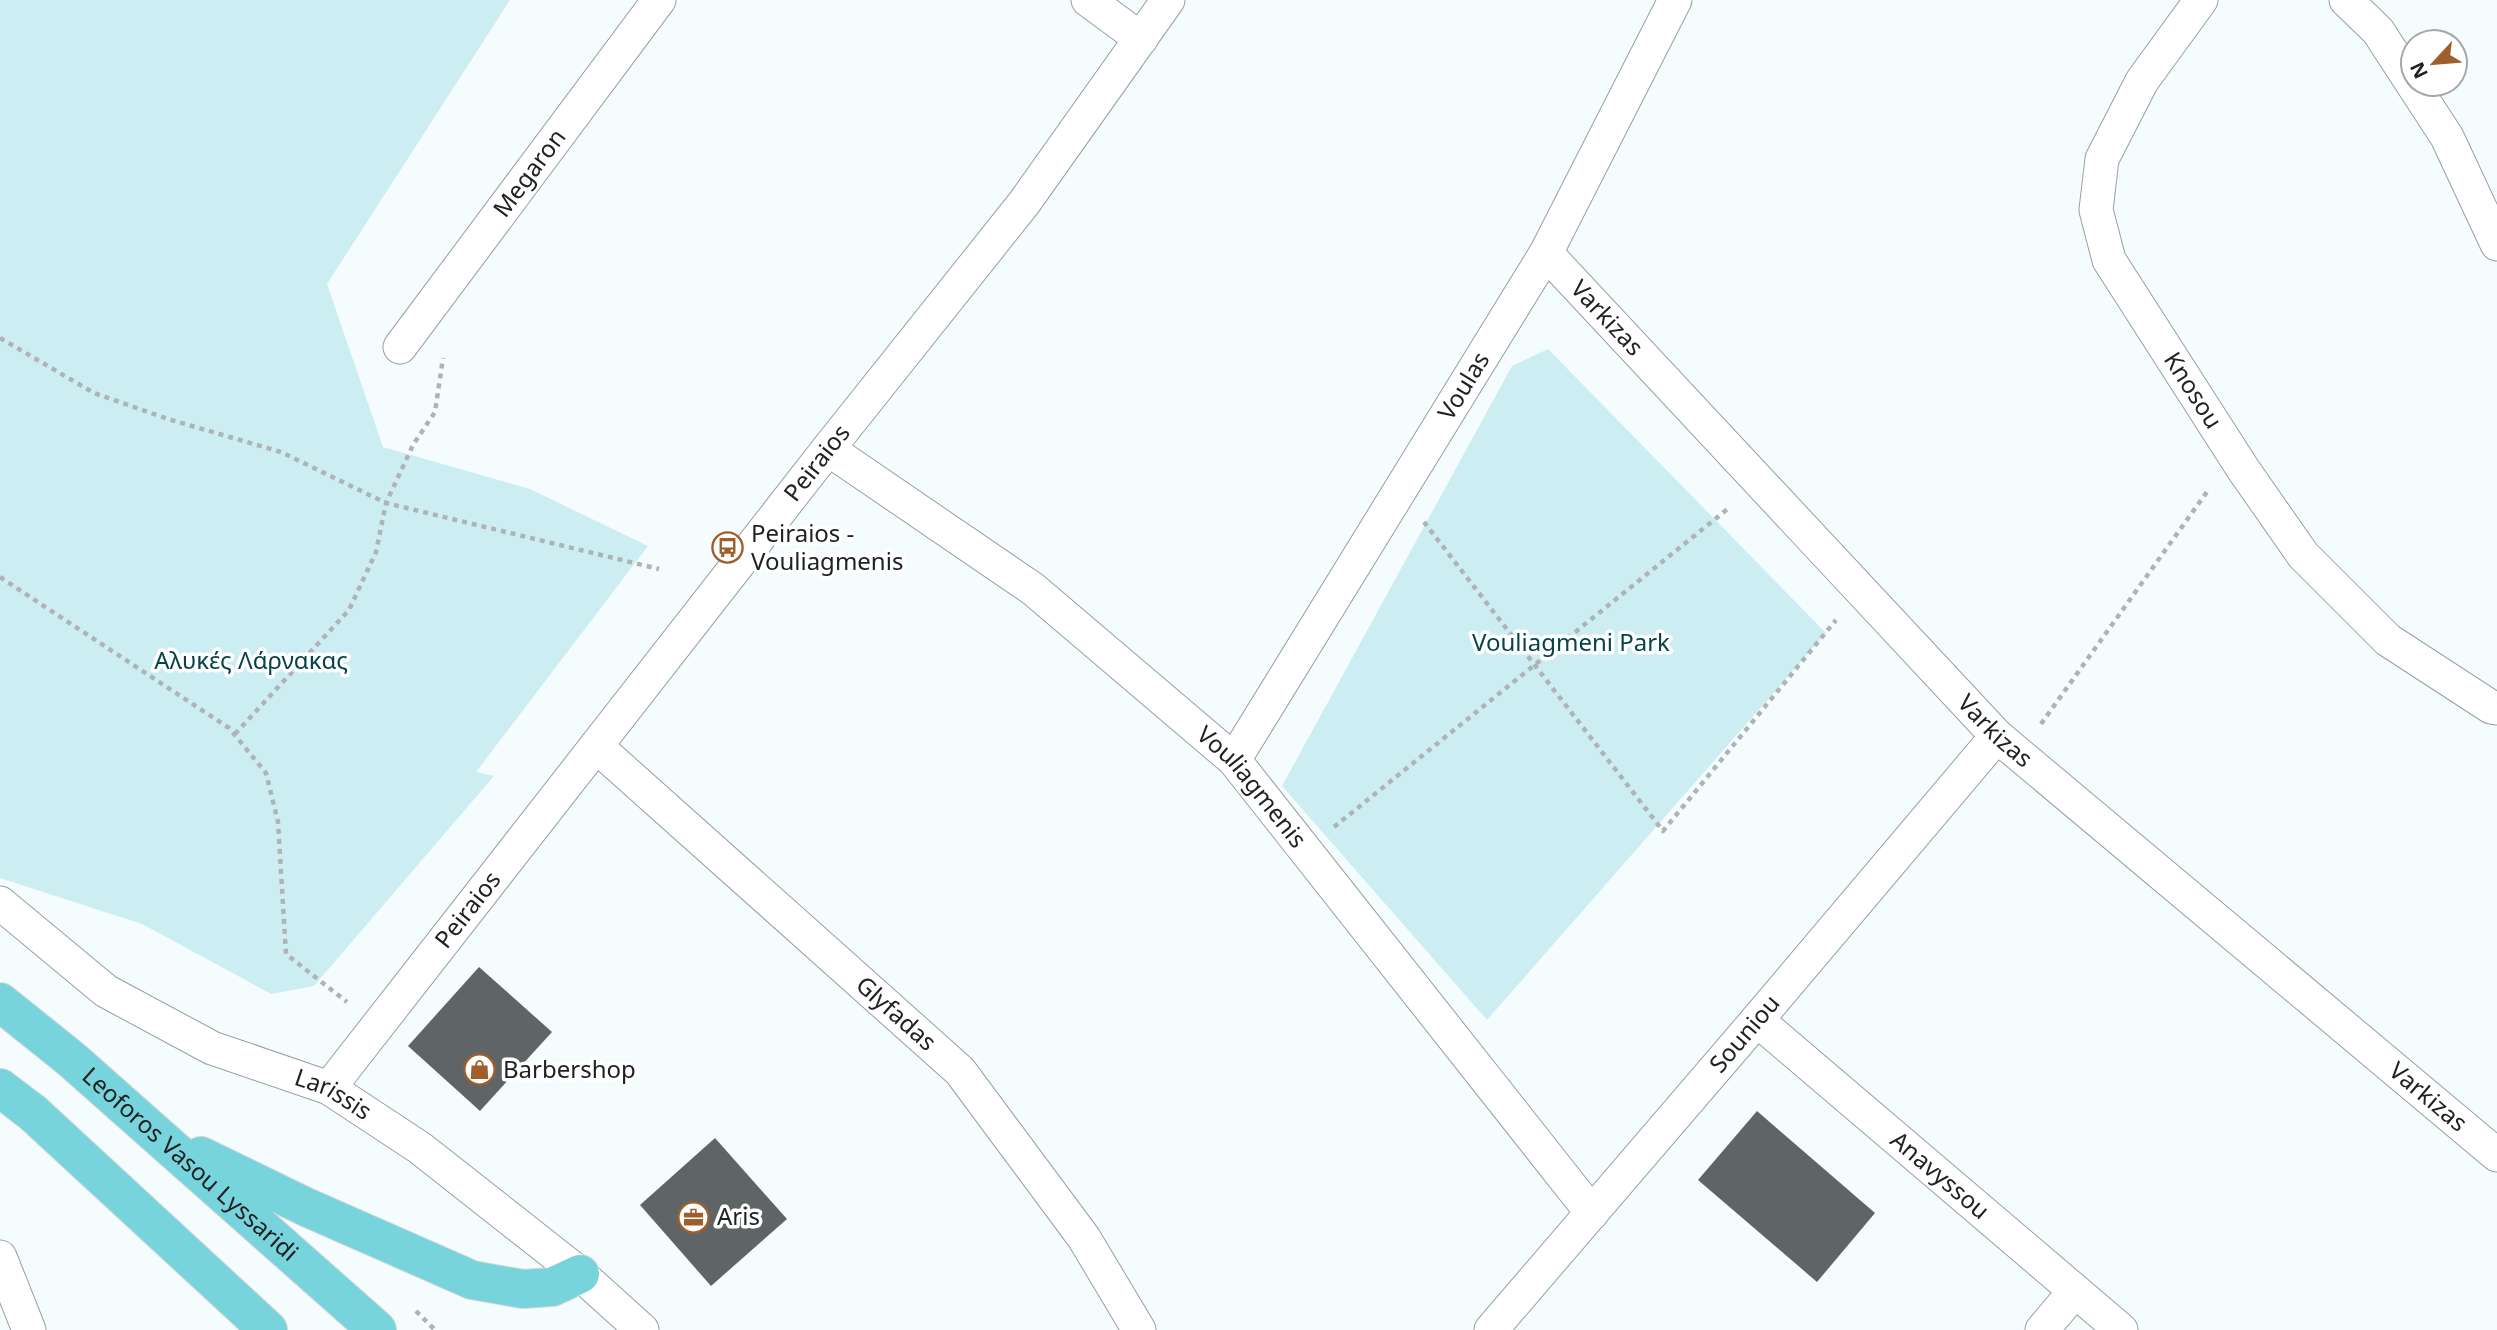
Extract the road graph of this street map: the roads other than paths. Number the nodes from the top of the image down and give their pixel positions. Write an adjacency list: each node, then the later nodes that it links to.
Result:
1 (659, 0): 10 (street, Megaron)
2 (1088, 0): 7 (street)
3 (1168, 0): 7 (street, Peiraios)
4 (1675, 0): 9 (street, Voulas)
5 (2201, 0): 12 (street, Knosou)
6 (2346, 0): 8 (street)
7 (1141, 39): 11 (street, Peiraios)
8 (2497, 244)
9 (1546, 253): 13 (street, Varkizas); 15 (street, Voulas)
10 (408, 335)
11 (828, 449): 14 (street, Peiraios); 15 (street, Vouliagmenis)
12 (2497, 708)
13 (2008, 745): 18 (street, Souniou); 22 (street, Varkizas)
14 (596, 746): 20 (street, Peiraios); 31 (street, Glyfadas)
15 (1234, 760): 23 (street, Vouliagmenis)
16 (0, 903): 20 (street, Larissis)
17 (0, 1002): 21 (main road, Leoforos Vasou Lyssaridi)
18 (1757, 1020): 23 (street, Souniou); 26 (street, Anavyssou)
19 (0, 1088): 28 (main road)
20 (329, 1088): 25 (street, Larissis)
21 (158, 1135): 25 (main road); 29 (main road, Leoforos Vasou Lyssaridi)
22 (2497, 1155)
23 (1592, 1213): 32 (street, Souniou)
24 (0, 1257): 27 (street)
25 (580, 1274): 30 (street, Larissis)
26 (2075, 1291): 33 (street); 34 (street, Anavyssou)
27 (29, 1330)
28 (268, 1330)
29 (377, 1330)
30 (642, 1330)
31 (1139, 1330)
32 (1491, 1330)
33 (2042, 1330)
34 (2121, 1330)

